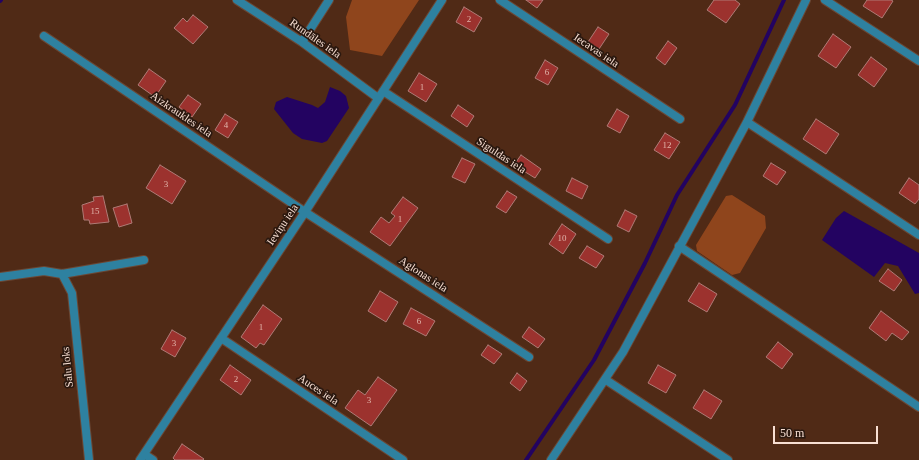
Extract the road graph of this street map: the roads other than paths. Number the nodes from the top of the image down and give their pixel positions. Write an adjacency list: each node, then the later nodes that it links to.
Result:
1 (237, 0): 8 (street, Rundāles iela)
2 (329, 0): 8 (street)
3 (442, 0): 10 (street, Ieviņu iela)
4 (500, 0): 11 (street, Iecavas iela)
5 (806, 0): 12 (street)
6 (825, 0): 9 (street)
7 (44, 36): 13 (street, Aizkraukles iela)
8 (302, 42): 10 (street, Rundāles iela)
9 (919, 61)
10 (380, 95): 13 (street, Ieviņu iela); 15 (street, Siguldas iela)
11 (680, 120)
12 (747, 122): 14 (street); 16 (street)
13 (305, 212): 20 (street, Ieviņu iela); 21 (street, Aglonas iela)
14 (919, 235)
15 (608, 239)
16 (679, 246): 22 (street); 23 (street)
17 (144, 260): 18 (street)
18 (62, 274): 19 (street); 25 (street, Salu loks)
19 (0, 277)
20 (221, 338): 24 (street, Ieviņu iela); 27 (street, Auces iela)
21 (529, 357)
22 (606, 380): 28 (street); 29 (street)
23 (919, 407)
24 (142, 457): 26 (street)
25 (89, 460)
26 (153, 460)
27 (403, 460)
28 (551, 460)
29 (728, 460)

